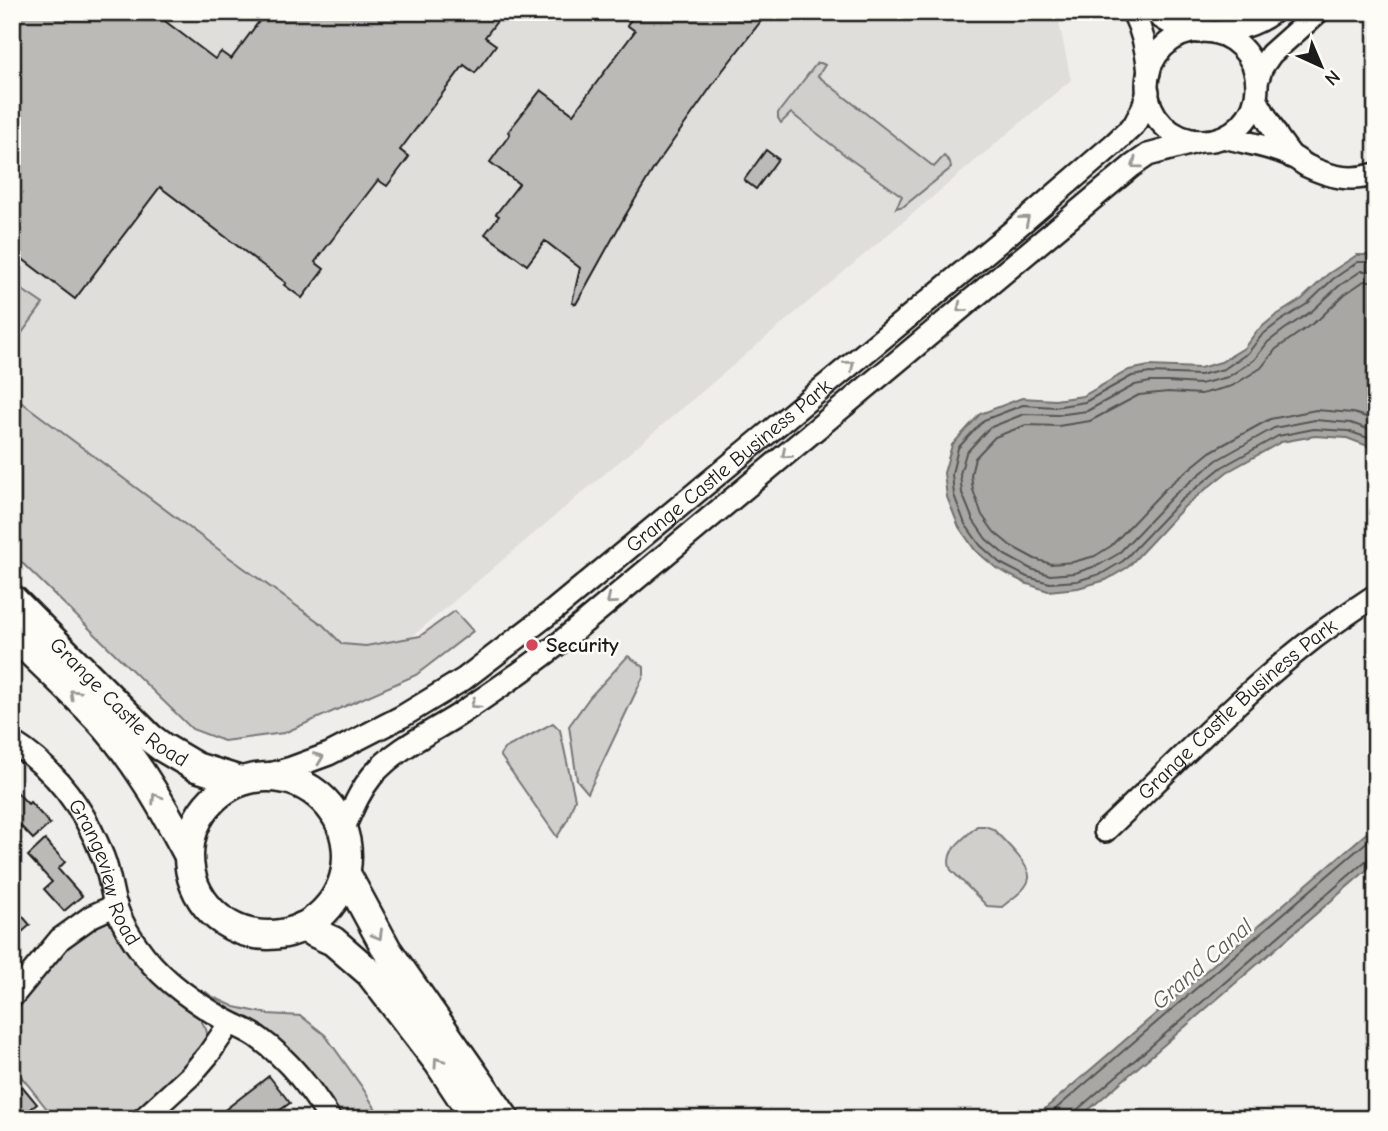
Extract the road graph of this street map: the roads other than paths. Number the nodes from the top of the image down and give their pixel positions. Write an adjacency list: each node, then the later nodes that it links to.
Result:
1 (1133, 12): 6 (street)
2 (1154, 12): 5 (street)
3 (1273, 12): 5 (street)
4 (1318, 12): 7 (street)
5 (1206, 32): 6 (street); 7 (street)
6 (1148, 83): 9 (street); 16 (street, Grange Castle Business Park, one-way to 6)
7 (1256, 90): 8 (street); 10 (street)
8 (1223, 137): 9 (street); 10 (street)
9 (1200, 141): 17 (street, Grange Castle Business Park, one-way to 17)
10 (1293, 157): 11 (street)
11 (1376, 174)
12 (1376, 596): 18 (street, Grange Castle Business Park)
13 (12, 599): 16 (main road, Grange Castle Road)
14 (12, 633): 19 (main road, Grange Castle Road, one-way to 14)
15 (12, 742): 21 (street, Grangeview Road)
16 (251, 778): 17 (main road, Grange Castle Road); 19 (main road, Grange Castle Road)
17 (344, 828): 20 (main road, Grange Castle Road)
18 (1105, 831)
19 (188, 854): 22 (main road, Grange Castle Road)
20 (346, 874): 22 (main road, Grange Castle Road); 28 (main road, Grange Castle Road, one-way to 28)
21 (116, 905): 23 (street); 24 (street, Grangeview Road)
22 (302, 927): 27 (main road, one-way to 22)
23 (13, 996)
24 (230, 1023): 25 (street); 26 (street, Grangeview Road)
25 (143, 1119)
26 (330, 1119)
27 (476, 1119)
28 (505, 1119)

